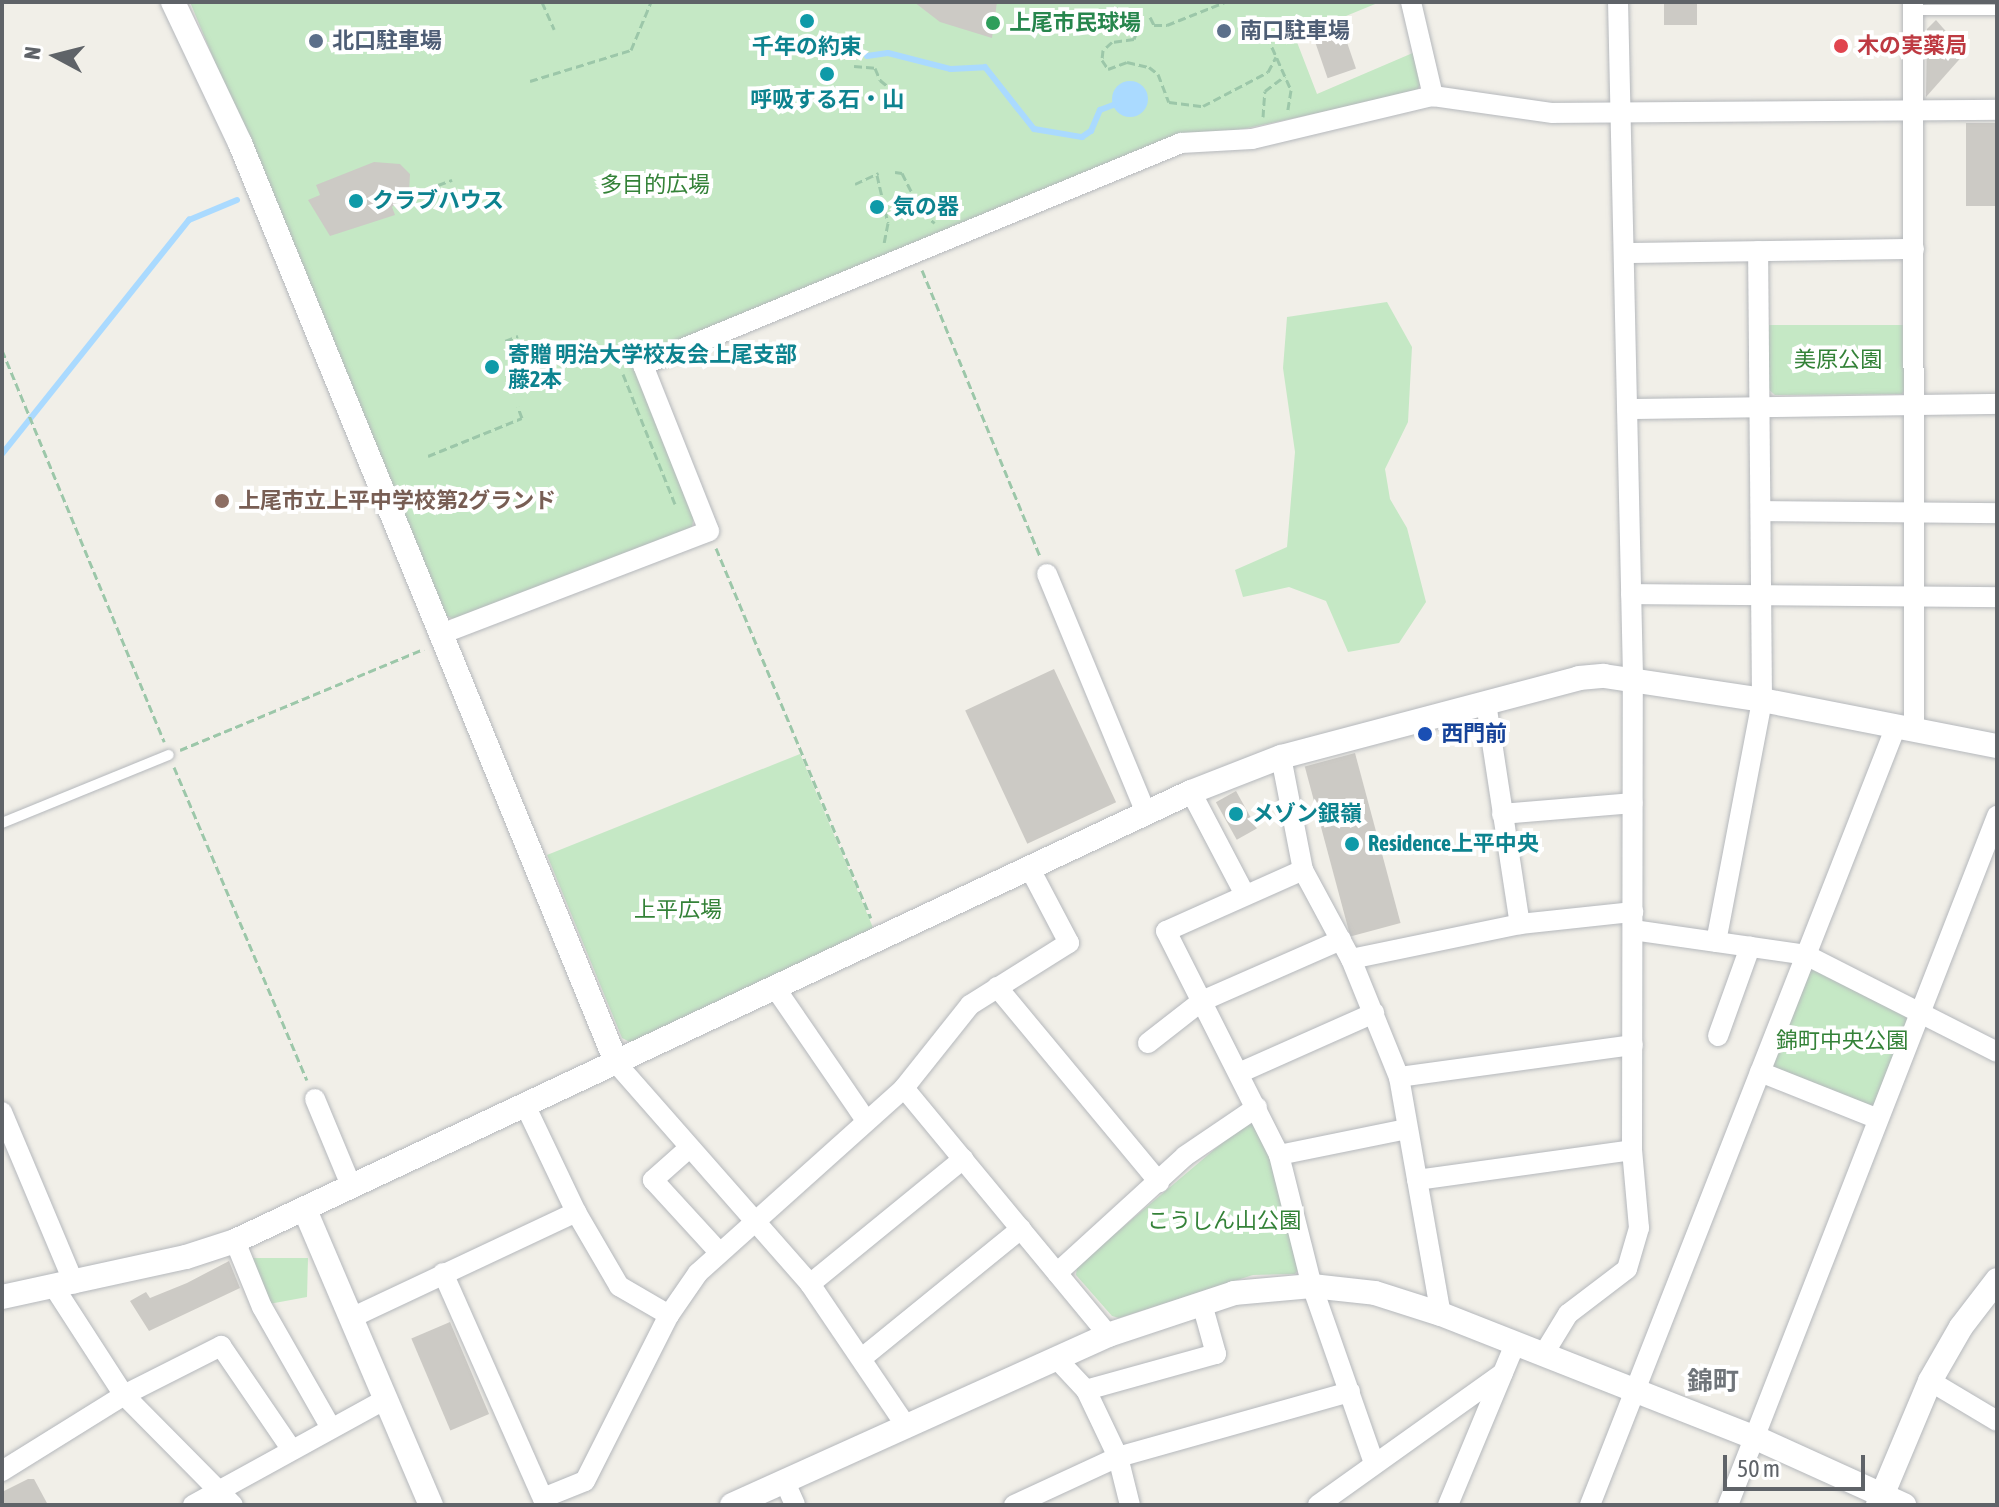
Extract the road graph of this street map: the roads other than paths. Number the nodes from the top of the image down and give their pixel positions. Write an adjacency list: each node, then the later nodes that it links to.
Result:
1 (173, 2): 25 (street)
2 (1411, 2): 6 (street)
3 (1618, 2): 9 (street)
4 (1913, 6): 5 (lane); 8 (street)
5 (1997, 10)
6 (1433, 96): 9 (street); 25 (street)
7 (1997, 110): 8 (street)
8 (1913, 111): 9 (street); 10 (street)
9 (1621, 114): 12 (street)
10 (1914, 249): 11 (street); 14 (street)
11 (1758, 251): 12 (street); 15 (street)
12 (1624, 253): 16 (street)
13 (1997, 404): 14 (street)
14 (1914, 405): 15 (street); 18 (street)
15 (1760, 408): 16 (street); 17 (street)
16 (1627, 409): 21 (street)
17 (1761, 511): 18 (street); 22 (street)
18 (1914, 512): 19 (street); 23 (street)
19 (1997, 513)
20 (1047, 574): 35 (street)
21 (1631, 594): 22 (street); 26 (street)
22 (1761, 595): 23 (street); 27 (street)
23 (1914, 597): 24 (street); 29 (street)
24 (1997, 597)
25 (443, 637): 58 (street)
26 (1633, 677): 27 (street); 28 (street); 34 (street)
27 (1762, 700): 29 (street); 45 (street)
28 (1486, 703): 32 (street); 36 (street)
29 (1905, 728): 30 (street); 47 (street)
30 (1997, 746)
31 (169, 755): 38 (lane)
32 (1281, 757): 33 (street); 40 (street)
33 (1191, 792): 35 (street); 41 (street)
34 (1633, 803): 36 (street); 42 (street)
35 (1146, 813): 39 (street)
36 (1502, 814): 43 (street)
37 (1997, 816): 53 (street)
38 (2, 823)
39 (1030, 869): 49 (street); 50 (street)
40 (1303, 870): 41 (street); 44 (street)
41 (1245, 895): 51 (street)
42 (1633, 921): 43 (street); 45 (street); 56 (street)
43 (1520, 924): 48 (street)
44 (1341, 940): 48 (street); 51 (street)
45 (1716, 942): 46 (street)
46 (1750, 947): 47 (street); 54 (street)
47 (1806, 955): 53 (street); 59 (street)
48 (1351, 959): 52 (street)
49 (997, 987): 62 (street); 75 (street)
50 (776, 989): 58 (street); 67 (street)
51 (1202, 1001): 55 (street); 60 (street)
52 (1374, 1013): 60 (street); 61 (street)
53 (1920, 1013): 57 (street); 68 (street)
54 (1718, 1036)
55 (1148, 1043)
56 (1633, 1045): 61 (street); 71 (street)
57 (1997, 1052)
58 (617, 1064): 64 (street); 70 (street)
59 (1760, 1072): 68 (street); 102 (street)
60 (1239, 1073): 65 (street)
61 (1399, 1077): 69 (street)
62 (904, 1088): 67 (street); 73 (street)
63 (315, 1099): 76 (street)
64 (526, 1107): 76 (street); 78 (street)
65 (1257, 1107): 72 (street); 75 (street)
66 (2, 1112): 87 (street)
67 (865, 1119): 79 (street)
68 (1878, 1119): 109 (street)
69 (1407, 1129): 72 (street); 74 (street)
70 (688, 1149): 79 (street); 82 (street)
71 (1632, 1150): 74 (street); 96 (street)
72 (1279, 1155): 88 (street)
73 (963, 1159): 80 (street); 86 (street)
74 (1417, 1180): 91 (street)
75 (1159, 1182): 84 (street)
76 (352, 1188): 77 (street)
77 (305, 1210): 81 (street); 93 (street)
78 (576, 1212): 83 (street); 92 (street)
79 (753, 1219): 82 (street); 86 (street)
80 (1021, 1229): 84 (street); 97 (street)
81 (235, 1241): 87 (street); 108 (street)
82 (719, 1252): 92 (street)
83 (443, 1273): 93 (street); 117 (street)
84 (1057, 1273): 94 (street)
85 (1997, 1280): 100 (street)
86 (810, 1284): 97 (street)
87 (64, 1285): 89 (street); 104 (street)
88 (1312, 1286): 90 (street); 91 (street); 103 (street)
89 (2, 1297)
90 (1202, 1304): 94 (street); 101 (street)
91 (1441, 1314): 95 (street)
92 (669, 1315): 117 (street)
93 (351, 1318): 105 (street)
94 (1108, 1335): 98 (street)
95 (1515, 1344): 96 (street); 99 (street)
96 (1543, 1355): 102 (street)
97 (862, 1358): 107 (street)
98 (1056, 1358): 101 (street); 107 (street)
99 (1503, 1373): 112 (street); 125 (street)
100 (1930, 1381): 106 (street); 116 (street)
101 (1086, 1390): 111 (street)
102 (1635, 1391): 109 (street); 126 (street)
103 (1350, 1392): 111 (street); 112 (street)
104 (124, 1395): 110 (street); 113 (street); 115 (street)
105 (384, 1400): 108 (street); 119 (street)
106 (1997, 1421)
107 (907, 1427): 114 (street)
108 (331, 1428): 110 (street)
109 (1754, 1437): 116 (street); 127 (street)
110 (292, 1450): 115 (street)
111 (1118, 1457): 122 (street); 123 (street)
112 (1374, 1463): 124 (street)
113 (2, 1471)
114 (784, 1480): 120 (street); 121 (street)
115 (227, 1497): 118 (street)
116 (1880, 1498): 128 (street)
117 (545, 1501)
118 (193, 1505)
119 (431, 1505)
120 (732, 1505)
121 (795, 1505)
122 (1014, 1505)
123 (1130, 1505)
124 (1318, 1505)
125 (1448, 1505)
126 (1590, 1505)
127 (1728, 1505)
128 (1904, 1505)

